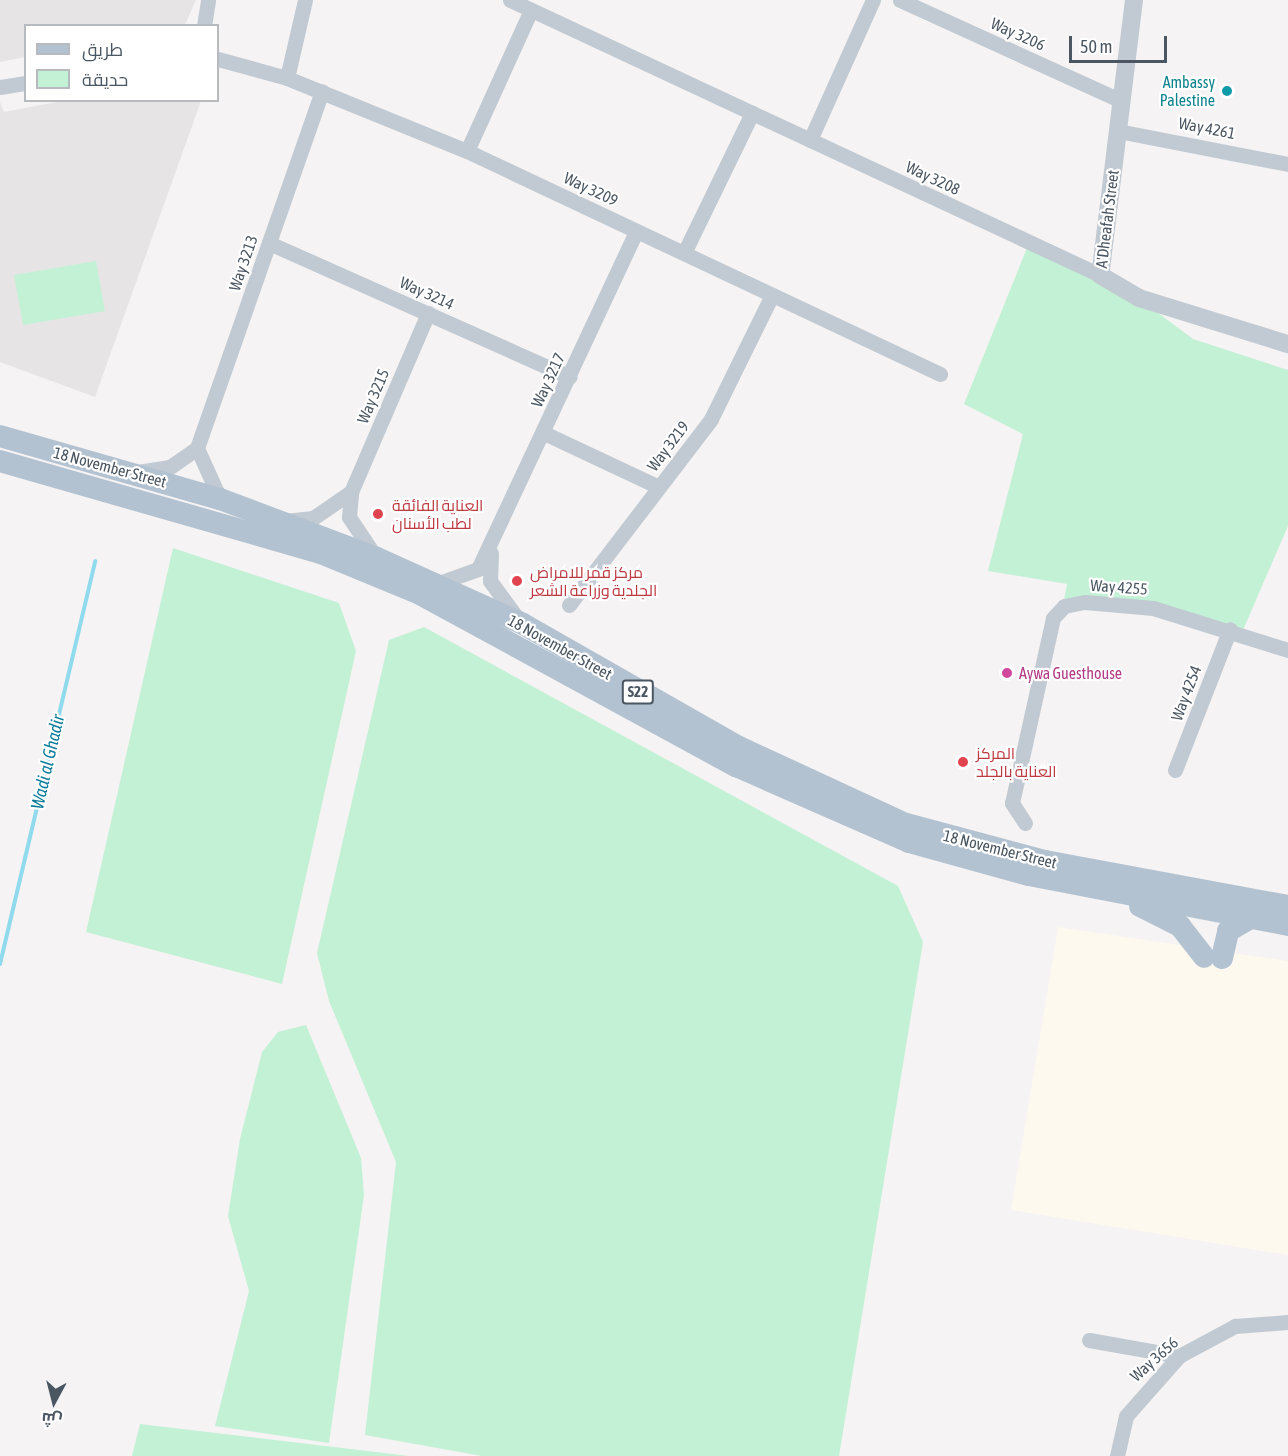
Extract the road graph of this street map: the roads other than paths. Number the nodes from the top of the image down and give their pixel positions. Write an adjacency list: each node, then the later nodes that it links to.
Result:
1 (208, 0): 8 (street)
2 (305, 0): 10 (street)
3 (510, 0): 7 (street, Way 3208)
4 (873, 0): 17 (street)
5 (900, 0): 14 (street, Way 3206)
6 (1134, 0): 14 (street, A'Dheafah Street)
7 (531, 10): 15 (street, Way 3208); 18 (street)
8 (204, 24)
9 (219, 59): 10 (street, Way 3209)
10 (287, 78): 13 (street, Way 3209)
11 (24, 82): 12 (street)
12 (0, 87)
13 (322, 91): 18 (street, Way 3209); 21 (street, Way 3213)
14 (1122, 101): 16 (street, A'Dheafah Street)
15 (752, 113): 17 (street, Way 3208); 22 (street)
16 (1118, 130): 19 (street, Way 4261); 23 (street, A'Dheafah Street)
17 (810, 140): 23 (street, Way 3208)
18 (467, 151): 20 (street, Way 3209)
19 (1288, 164)
20 (636, 231): 22 (street, Way 3209); 28 (street, Way 3217)
21 (269, 243): 25 (street, Way 3214); 33 (street, Way 3213)
22 (684, 253): 24 (street, Way 3209)
23 (1100, 275): 26 (street, A'Dheafah Street)
24 (772, 295): 27 (street, Way 3209); 36 (street, Way 3219)
25 (428, 313): 28 (street, Way 3214); 37 (street, Way 3215)
26 (1288, 344)
27 (940, 374)
28 (570, 377): 30 (street, Way 3217)
29 (0, 429): 32 (main road)
30 (543, 433): 36 (street); 40 (street, Way 3217)
31 (0, 436): 32 (main road, 18 November Street / S22)
32 (34, 446): 35 (main road, 18 November Street / S22)
33 (197, 448): 35 (street); 38 (street)
34 (0, 461): 49 (main road, 18 November Street / S22)
35 (133, 472): 38 (main road, 18 November Street / S22)
36 (659, 487): 43 (street, Way 3219)
37 (351, 492): 39 (street); 41 (street, Way 3215)
38 (220, 498): 39 (main road, 18 November Street / S22)
39 (284, 521): 41 (main road, 18 November Street / S22)
40 (492, 544): 42 (street, Way 3217); 44 (street, Way 3217)
41 (377, 558): 42 (main road, 18 November Street / S22)
42 (436, 584): 44 (main road, 18 November Street / S22)
43 (569, 605)
44 (523, 624): 50 (main road, 18 November Street / S22)
45 (1230, 629): 46 (street, Way 4255); 47 (street, Way 4254); 48 (street, Way 4255)
46 (1288, 650)
47 (1175, 770)
48 (1024, 823)
49 (1073, 883): 51 (main road, 18 November Street / S22); 51 (main road)
50 (1286, 909): 51 (main road, 18 November Street / S22)
51 (1252, 917)
52 (1288, 1322): 54 (street, Way 3656)
53 (1089, 1341): 54 (street)
54 (1179, 1356): 55 (street, Way 3656)
55 (1117, 1456)

